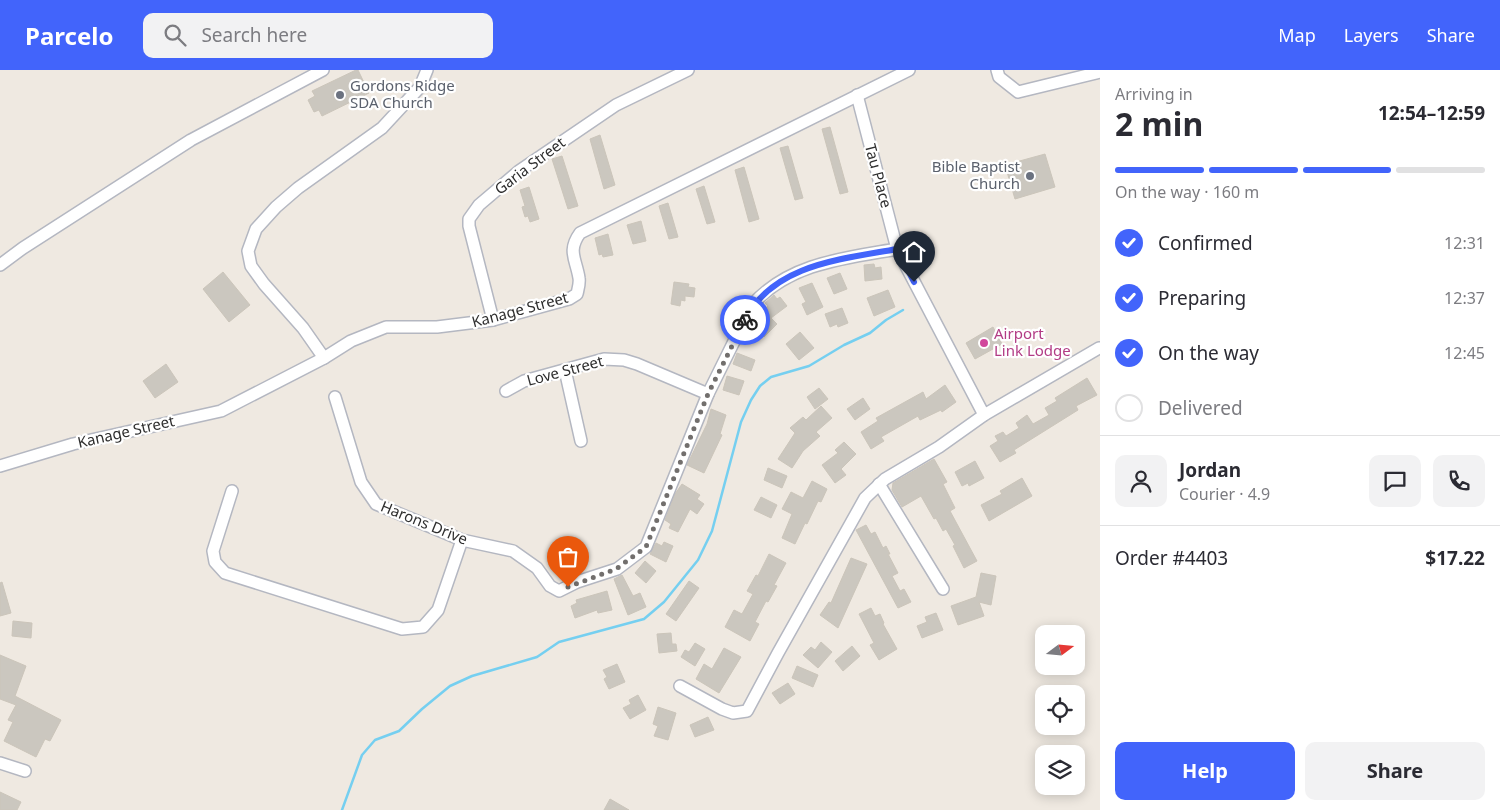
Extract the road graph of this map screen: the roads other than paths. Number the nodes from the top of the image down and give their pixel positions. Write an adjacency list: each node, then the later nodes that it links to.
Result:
1 (323, 70): 9 (street)
2 (428, 70): 12 (street)
3 (688, 70): 10 (street, Garia Street)
4 (909, 70): 7 (street, Kanage Street)
5 (997, 70): 6 (street)
6 (1100, 72)
7 (857, 95): 8 (street, Tau Place); 10 (street, Kanage Street)
8 (897, 249): 15 (street, Harons Drive); 17 (street, Tau Place)
9 (0, 266)
10 (493, 320): 12 (street, Kanage Street)
11 (1099, 348): 17 (street)
12 (324, 358): 19 (street, Kanage Street)
13 (565, 370): 14 (street, Love Street); 15 (street, Love Street); 18 (street)
14 (506, 391)
15 (708, 394): 22 (street, Harons Drive)
16 (335, 397): 22 (street, Harons Drive)
17 (984, 415): 20 (street)
18 (581, 441)
19 (0, 466)
20 (879, 484): 23 (street); 24 (street)
21 (232, 491): 22 (street)
22 (462, 540)
23 (943, 589)
24 (680, 686)
25 (0, 764): 26 (street)
26 (26, 771)

